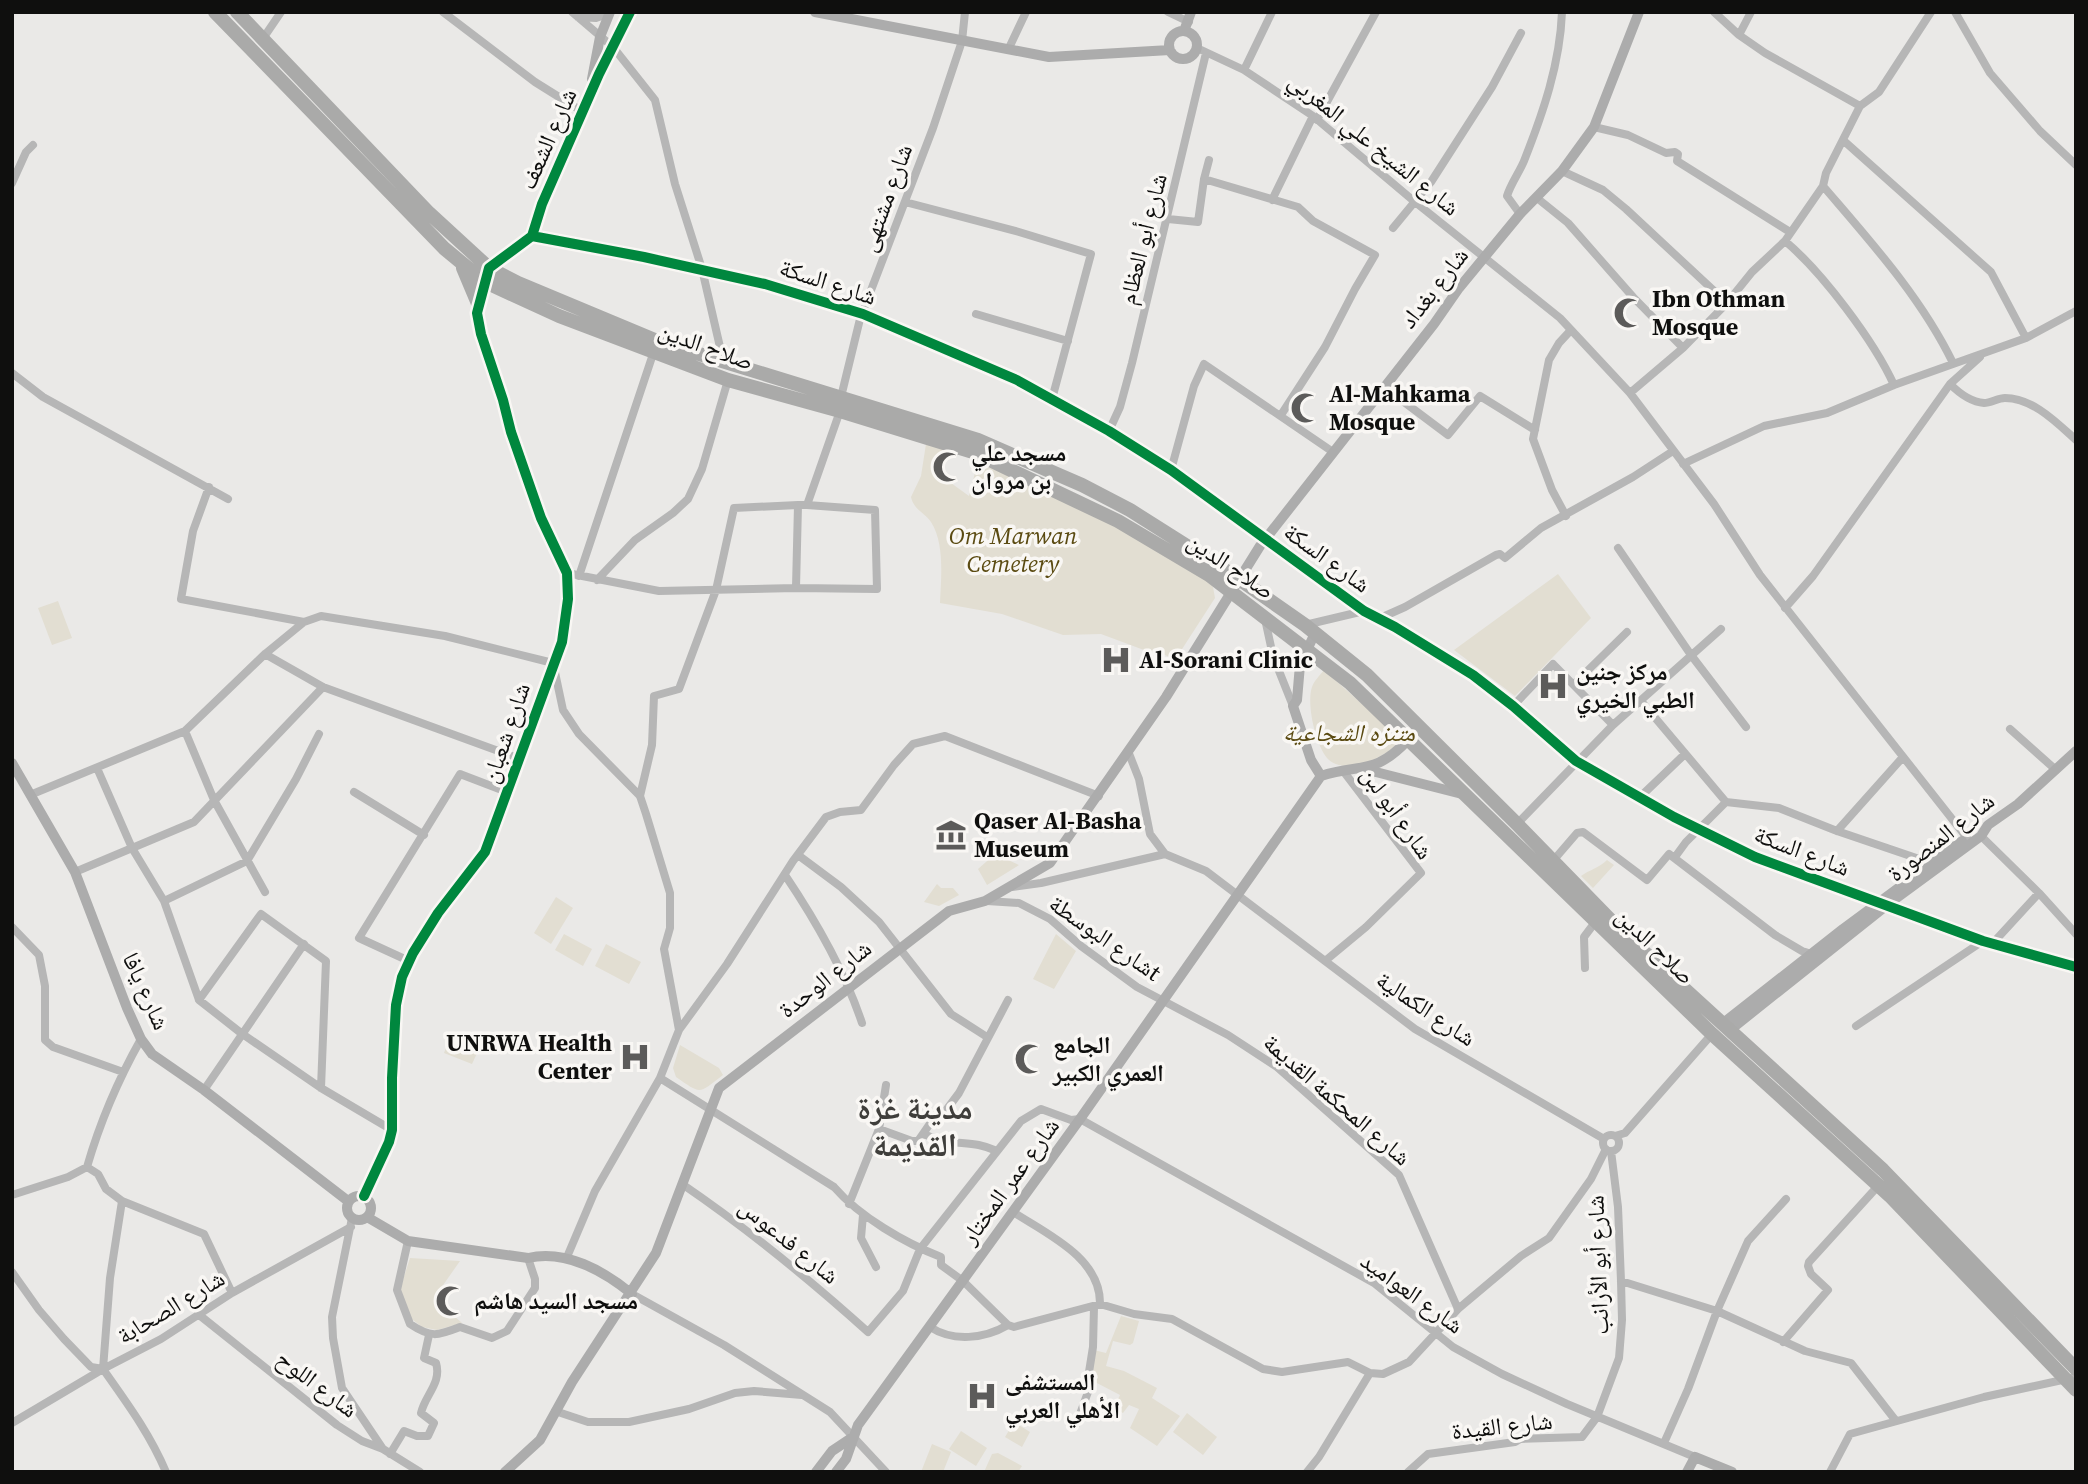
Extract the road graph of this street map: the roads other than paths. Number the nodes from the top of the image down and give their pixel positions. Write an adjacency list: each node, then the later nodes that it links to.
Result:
1 (215, 12): 31 (highway, صلاح الدين)
2 (237, 12): 26 (highway, صلاح الدين)
3 (281, 12): 26 (street)
4 (443, 12): 34 (street)
5 (610, 12): 19 (street); 21 (street); 24 (main road, شارع الشعف)
6 (630, 12): 21 (main road)
7 (965, 12): 25 (street, شارع مشتهى)
8 (1026, 12): 28 (street)
9 (1168, 12): 20 (street)
10 (1272, 12): 32 (street)
11 (1376, 12): 35 (street)
12 (1562, 12): 49 (street)
13 (1639, 12): 36 (main road, شارع بغداد)
14 (1714, 12): 23 (street)
15 (1751, 12): 23 (street)
16 (1931, 12): 33 (street)
17 (1955, 12): 40 (street)
18 (821, 13): 25 (main road)
19 (575, 15): 24 (street)
20 (1188, 22): 29 (main road); 30 (main road)
21 (621, 28): 27 (street)
22 (1521, 33): 48 (street)
23 (1739, 35): 33 (street)
24 (600, 37): 27 (street); 34 (main road, شارع الشعف)
25 (962, 41): 28 (main road); 47 (street, شارع مشتهى)
26 (266, 43): 31 (highway); 58 (highway, صلاح الدين)
27 (613, 47): 34 (main road, شارع الشعف); 57 (street)
28 (1009, 48): 29 (main road)
29 (1170, 50): 30 (main road)
30 (1202, 51): 32 (street, شارع الشيخ علي المغربي); 50 (street, شارع أبو العظام)
31 (258, 58): 56 (highway, صلاح الدين)
32 (1244, 70): 35 (street, شارع الشيخ علي المغربي)
33 (1860, 106): 37 (street)
34 (583, 112): 53 (main road, شارع الشعف)
35 (1315, 118): 46 (street); 48 (street, شارع الشيخ علي المغربي)
36 (1594, 127): 41 (main road, شارع بغداد); 52 (street)
37 (1844, 141): 44 (street); 65 (street)
38 (33, 145): 43 (street)
39 (1209, 160): 42 (street)
40 (2075, 163)
41 (1562, 171): 45 (main road, شارع بغداد); 59 (street)
42 (1204, 179): 46 (street); 50 (street)
43 (12, 183)
44 (1822, 186): 52 (street); 71 (street)
45 (1537, 198): 49 (main road, شارع بغداد); 67 (street)
46 (1272, 200): 80 (street)
47 (905, 202): 62 (street, شارع مشتهى); 66 (street)
48 (1415, 202): 51 (street); 55 (street, شارع الشيخ علي المغربي)
49 (1520, 215): 55 (main road, شارع بغداد)
50 (1168, 219): 82 (street, شارع أبو العظام)
51 (1393, 228)
52 (1790, 232): 54 (street)
53 (532, 236): 57 (street, شارع السكة); 58 (main road)
54 (1785, 241): 59 (street); 75 (street)
55 (1484, 258): 64 (street, شارع الشيخ علي المغربي); 76 (main road, شارع بغداد)
56 (459, 261): 58 (highway, صلاح الدين); 60 (highway)
57 (702, 269): 62 (street, شارع السكة); 70 (street)
58 (487, 275): 60 (street, شارع شعبان); 68 (highway, صلاح الدين); 70 (highway, صلاح الدين)
59 (1727, 303): 67 (street)
60 (479, 306): 94 (street, شارع شعبان)
61 (2076, 311): 65 (street)
62 (863, 314): 78 (street, شارع السكة); 79 (street, شارع مشتهى)
63 (976, 314): 66 (street)
64 (1571, 330): 77 (street, شارع الشيخ علي المغربي); 81 (street)
65 (2026, 338): 69 (street)
66 (1068, 341): 78 (street)
67 (1683, 348): 77 (street)
68 (654, 351): 73 (highway, صلاح الدين); 95 (street)
69 (1987, 351): 71 (street); 74 (street)
70 (723, 360): 79 (highway, صلاح الدين)
71 (1953, 363): 75 (street)
72 (12, 373): 88 (street)
73 (728, 380): 79 (highway, صلاح الدين); 96 (street)
74 (1950, 384): 83 (street); 100 (street)
75 (1894, 386): 86 (street)
76 (1384, 387): 81 (street); 85 (main road, شارع بغداد)
77 (1630, 393): 84 (street, شارع الشيخ علي المغربي)
78 (1052, 399): 82 (street, شارع السكة)
79 (840, 404): 90 (street, شارع مشتهى); 97 (highway, صلاح الدين)
80 (1281, 415): 85 (street); 87 (street)
81 (1535, 430): 91 (street)
82 (1109, 431): 87 (street, شارع السكة)
83 (2076, 440)
84 (1673, 451): 86 (street, شارع الشيخ علي المغربي); 91 (street)
85 (1333, 452): 92 (main road, شارع بغداد)
86 (1683, 464): 100 (street, شارع الشيخ علي المغربي)
87 (1171, 470): 92 (street, شارع السكة)
88 (209, 487): 89 (street); 104 (street)
89 (228, 499)
90 (803, 505): 98 (street, شارع مشتهى); 98 (street); 99 (street)
91 (1566, 516): 103 (street)
92 (1266, 541): 97 (main road, شارع بغداد); 101 (street, شارع السكة)
93 (1618, 548): 110 (street)
94 (567, 573): 95 (street); 111 (street, شارع شعبان)
95 (579, 576): 96 (street)
96 (597, 580): 99 (street)
97 (1236, 585): 102 (highway, صلاح الدين); 105 (highway, صلاح الدين); 123 (main road, شارع الوحدة)
98 (796, 588): 99 (street)
99 (716, 590): 139 (street)
100 (1785, 608): 126 (street, شارع الشيخ علي المغربي)
101 (1364, 611): 103 (street, شارع السكة); 105 (street)
102 (1264, 616): 108 (highway, صلاح الدين); 115 (street)
103 (1378, 619): 116 (street, شارع السكة)
104 (304, 621): 109 (street); 111 (street)
105 (1310, 629): 108 (main road); 144 (highway, صلاح الدين)
106 (1721, 629): 110 (street)
107 (1627, 632): 112 (street)
108 (1307, 649): 115 (main road); 122 (highway, صلاح الدين)
109 (265, 654): 113 (street); 120 (street)
110 (1691, 654): 114 (street); 118 (street)
111 (553, 663): 127 (street, شارع شعبان); 139 (street)
112 (1574, 684): 116 (street); 117 (street)
113 (323, 687): 127 (street); 142 (street)
114 (1641, 701): 117 (street); 125 (street)
115 (1293, 706): 134 (main road)
116 (1513, 706): 128 (street, شارع السكة)
117 (1613, 725): 128 (street)
118 (1746, 727)
119 (2010, 729): 132 (street)
120 (185, 731): 130 (street); 142 (street)
121 (318, 734): 155 (street)
122 (1408, 740): 131 (main road); 137 (highway, صلاح الدين)
123 (1128, 751): 140 (main road, شارع الوحدة); 152 (street)
124 (2076, 751): 132 (main road, شارع المنصورة)
125 (1685, 754): 141 (street); 143 (street)
126 (1903, 757): 147 (street); 150 (street, شارع الشيخ علي المغربي)
127 (520, 759): 136 (street, شارع شعبان)
128 (1576, 761): 141 (street, شارع السكة); 144 (street)
129 (12, 763): 138 (main road, شارع يافا)
130 (97, 768): 138 (street); 151 (street)
131 (1364, 769): 133 (main road); 137 (main road)
132 (2056, 770): 145 (main road, شارع المنصورة)
133 (1344, 772): 134 (main road); 176 (street, شارع أبو لبن)
134 (1321, 776): 163 (main road, شارع عمر المختار)
135 (354, 792): 148 (street)
136 (508, 792): 148 (street); 175 (street, شارع شعبان)
137 (1462, 794): 167 (highway, صلاح الدين)
138 (30, 795): 158 (main road, شارع يافا)
139 (640, 796): 186 (street)
140 (1098, 796): 153 (street); 160 (main road, شارع الوحدة)
141 (1640, 797): 146 (street, شارع السكة)
142 (214, 800): 151 (street); 155 (street)
143 (1726, 802): 146 (street); 147 (street)
144 (1517, 824): 156 (highway, صلاح الدين)
145 (1989, 825): 149 (main road, شارع المنصورة); 150 (main road)
146 (1699, 829): 154 (street); 166 (street, شارع السكة)
147 (1837, 831): 157 (street)
148 (424, 835): 175 (street)
149 (1981, 836): 150 (main road, شارع المنصورة); 162 (street)
150 (1969, 840): 157 (main road)
151 (132, 848): 158 (street); 164 (street)
152 (1165, 854): 160 (street); 163 (street, شارع الكمالية)
153 (798, 855): 159 (street); 173 (street)
154 (1675, 857): 156 (street); 174 (street)
155 (247, 860): 161 (street); 164 (street)
156 (1552, 862): 185 (highway, صلاح الدين)
157 (1936, 864): 166 (main road)
158 (75, 872): 189 (main road, شارع يافا)
159 (785, 875): 179 (street); 186 (street)
160 (1006, 888): 165 (main road, شارع الوحدة)
161 (265, 891)
162 (2039, 893): 169 (street); 171 (street)
163 (1238, 894): 176 (street, شارع الكمالية); 182 (main road, شارع عمر المختار)
164 (164, 901): 180 (street)
165 (985, 901): 173 (main road, شارع الوحدة); 182 (street, شارع البوسطةt)
166 (1884, 903): 170 (street, شارع السكة); 174 (main road)
167 (1596, 921): 178 (street); 185 (highway, صلاح الدين)
168 (12, 927): 190 (street)
169 (2076, 934)
170 (1983, 940): 171 (street, شارع السكة); 184 (street)
171 (1993, 943): 177 (street, شارع السكة)
172 (304, 944): 180 (street); 187 (street); 193 (street)
173 (900, 947): 179 (main road, شارع الوحدة); 188 (street)
174 (1816, 955): 185 (main road)
175 (410, 961): 198 (street, شارع شعبان)
176 (1325, 961): 201 (street, شارع الكمالية)
177 (2076, 967)
178 (1585, 968)
179 (850, 986): 183 (street); 195 (main road, شارع الوحدة)
180 (199, 1000): 187 (street)
181 (1007, 1000): 188 (street)
182 (1162, 1001): 196 (main road, شارع عمر المختار); 228 (street, شارع المحكمة القديمة)
183 (862, 1023)
184 (1856, 1026)
185 (1721, 1029): 200 (street); 206 (highway, صلاح الدين); 238 (highway, صلاح الدين)
186 (679, 1030): 191 (street)
187 (241, 1033): 193 (street); 194 (street)
188 (987, 1037): 199 (street)
189 (141, 1039): 190 (street); 194 (main road, شارع يافا)
190 (123, 1072): 204 (street)
191 (660, 1078): 195 (street); 219 (street)
192 (886, 1084): 197 (street)
193 (321, 1088): 198 (street)
194 (204, 1090): 211 (main road, شارع يافا)
195 (710, 1108): 205 (main road, شارع الوحدة); 212 (street)
196 (1080, 1119): 203 (street, شارع العواميد); 213 (main road, شارع عمر المختار); 233 (street, شارع العواميد)
197 (879, 1129): 199 (street); 212 (street)
198 (392, 1130): 208 (street, شارع شعبان)
199 (923, 1134): 203 (street)
200 (1615, 1136): 201 (street); 202 (street)
201 (1604, 1139): 202 (street)
202 (1608, 1150): 224 (street, شارع أبو الأرانب); 228 (street)
203 (997, 1151): 218 (street)
204 (87, 1167): 207 (street); 210 (street)
205 (682, 1184): 218 (street, شارع فدعوس); 226 (main road, شارع الوحدة)
206 (1878, 1186): 235 (street); 238 (highway, صلاح الدين)
207 (12, 1195)
208 (364, 1196): 211 (main road); 215 (main road)
209 (1786, 1199): 229 (street)
210 (122, 1200): 225 (street); 236 (street)
211 (348, 1201): 216 (main road)
212 (849, 1204): 214 (street)
213 (1013, 1212): 223 (main road, شارع عمر المختار); 227 (street)
214 (863, 1214): 218 (street); 221 (street)
215 (367, 1217): 216 (main road); 217 (main road)
216 (352, 1223): 225 (street, شارع الصحابة); 247 (street)
217 (408, 1241): 220 (main road); 234 (street)
218 (920, 1249): 223 (street)
219 (567, 1257): 220 (main road); 226 (main road)
220 (528, 1258): 234 (street)
221 (876, 1267)
222 (12, 1272): 236 (street)
223 (963, 1281): 231 (street); 232 (main road, شارع عمر المختار)
224 (1621, 1281): 229 (street); 241 (street, شارع أبو الأرانب)
225 (232, 1293): 230 (street, شارع الصحابة)
226 (632, 1294): 239 (street); 240 (main road, شارع الوحدة)
227 (1097, 1305): 231 (street); 237 (street); 244 (street)
228 (1458, 1309): 233 (street)
229 (1717, 1311): 235 (street); 246 (street)
230 (198, 1314): 236 (street, شارع الصحابة); 247 (street, شارع اللوح)
231 (1008, 1325): 232 (street)
232 (930, 1327): 245 (main road, شارع عمر المختار)
233 (1436, 1334): 237 (street); 241 (street, شارع العواميد)
234 (429, 1335): 247 (street)
235 (1783, 1342): 243 (street)
236 (103, 1369): 242 (street, شارع الصحابة); 249 (street)
237 (1370, 1373): 255 (street)
238 (2074, 1379): 243 (street)
239 (803, 1395): 240 (street); 245 (street)
240 (555, 1411): 251 (main road, شارع الوحدة)
241 (1597, 1417): 246 (street, شارع العواميد); 256 (street, شارع القيدة)
242 (14, 1421)
243 (1896, 1421): 259 (street)
244 (1076, 1425)
245 (853, 1437): 252 (main road, شارع عمر المختار); 253 (main road, شارع عمر المختار); 254 (street)
246 (1664, 1443): 248 (street, شارع العواميد)
247 (386, 1452): 250 (street, شارع اللوح)
248 (1695, 1457): 257 (main road); 258 (main road)
249 (166, 1472)
250 (420, 1472)
251 (505, 1472)
252 (816, 1472)
253 (836, 1472)
254 (886, 1472)
255 (1307, 1472)
256 (1408, 1472)
257 (1687, 1472)
258 (1732, 1472)
259 (1830, 1472)

